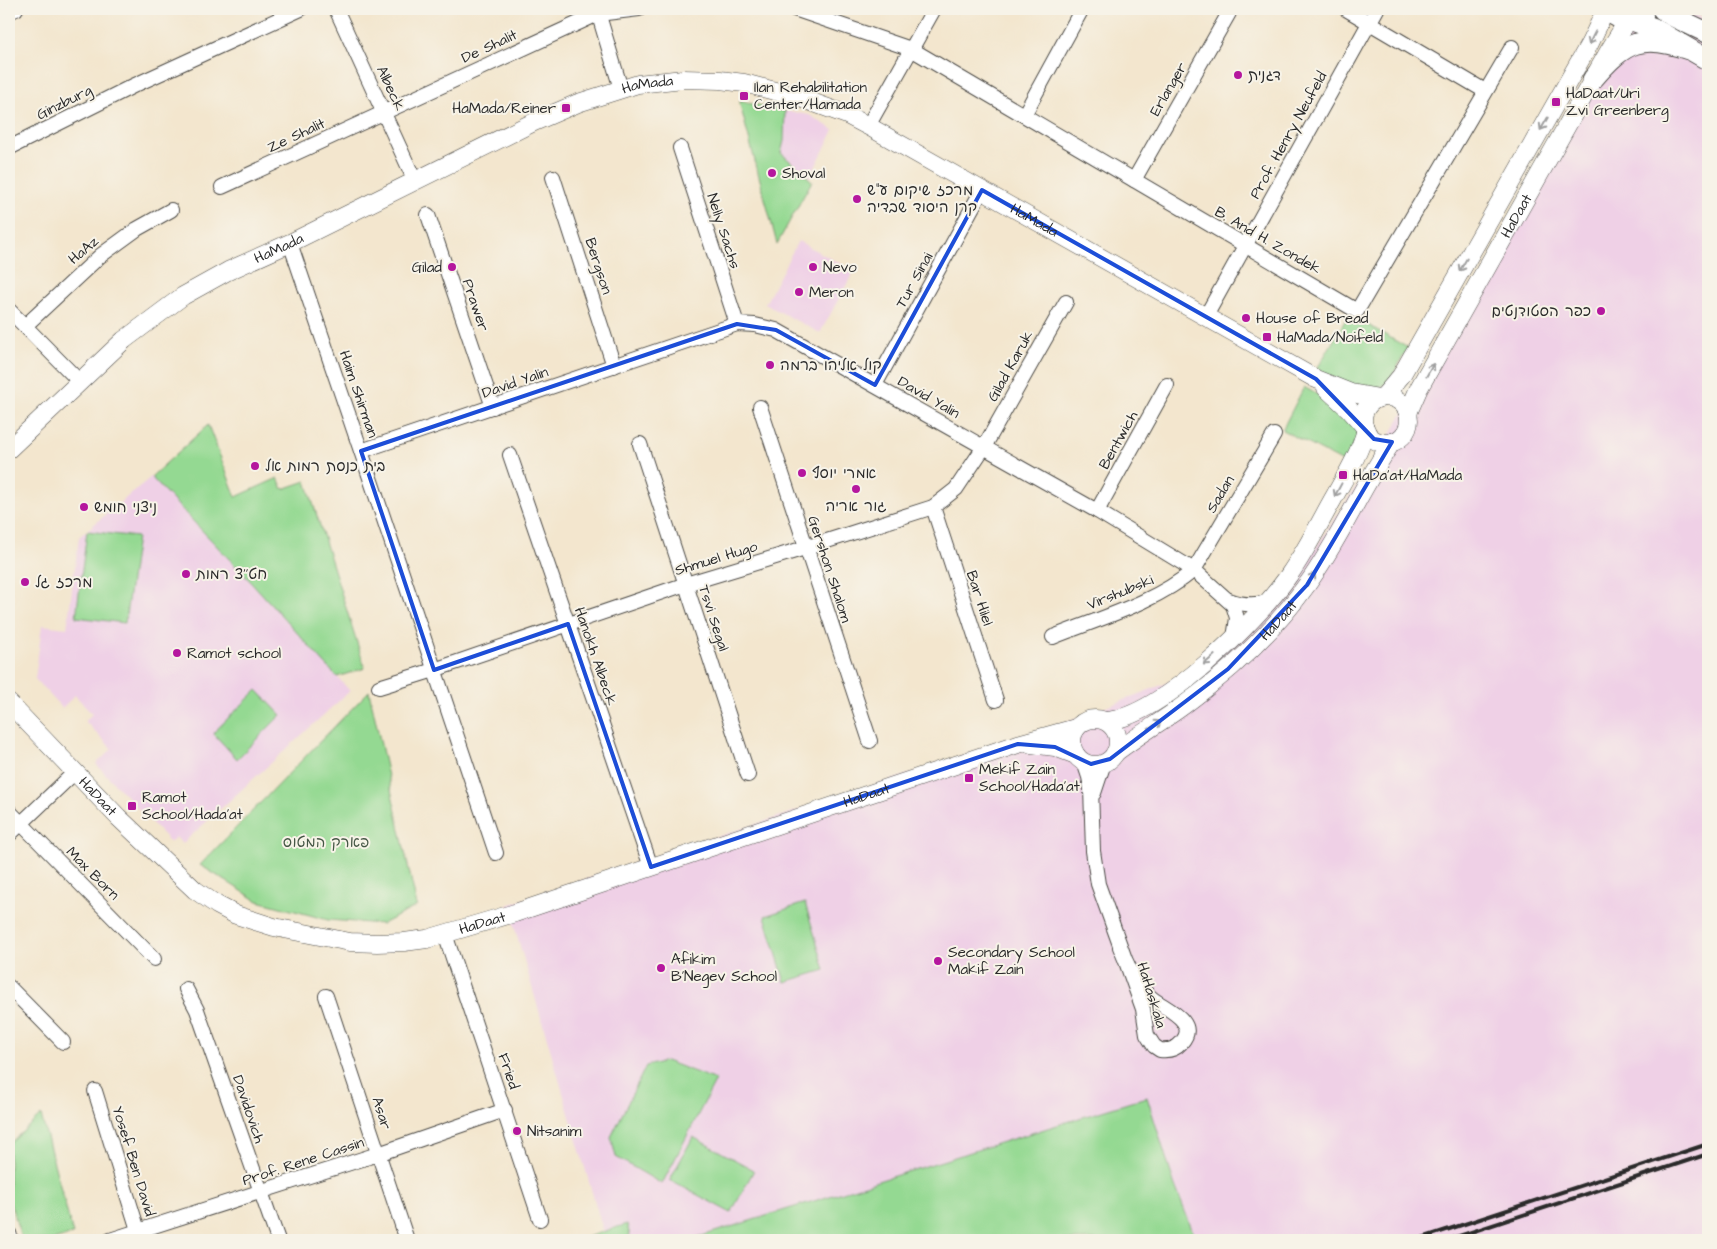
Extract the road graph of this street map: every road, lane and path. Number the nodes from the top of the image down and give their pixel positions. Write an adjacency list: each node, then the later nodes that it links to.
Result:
1 (16, 9): 15 (street)
2 (301, 9): 30 (street, Ginzburg)
3 (336, 9): 27 (street, Albeck)
4 (639, 9): 14 (street, De Shalit)
5 (794, 9): 21 (street, B. And H. Zondek)
6 (934, 9): 21 (street)
7 (1082, 9): 28 (street)
8 (1346, 9): 18 (street)
9 (1377, 9): 18 (street, Prof. Henry Neufeld)
10 (1607, 9): 17 (main road); 50 (street, HaDaat, one-way to 50)
11 (1649, 9): 17 (main road)
12 (1662, 9): 19 (main road)
13 (1684, 9): 19 (main road)
14 (598, 11): 25 (street); 27 (street, De Shalit)
15 (9, 12)
16 (1229, 13): 33 (street, Erlanger)
17 (1630, 20): 22 (main road); 24 (street, HaDaat)
18 (1370, 23): 26 (street); 40 (street, Prof. Henry Neufeld)
19 (1708, 32)
20 (1512, 47): 26 (street, B. And H. Zondek)
21 (911, 49): 28 (street, B. And H. Zondek); 29 (street)
22 (1690, 50): 23 (main road); 24 (main road)
23 (1708, 60)
24 (1593, 79): 53 (street, HaDaat, one-way to 24)
25 (621, 89): 29 (street, HaMada); 34 (street, HaMada)
26 (1485, 91): 40 (street, B. And H. Zondek)
27 (384, 112): 34 (street, Albeck); 35 (street, Ze Shalit)
28 (1024, 115): 33 (street, B. And H. Zondek)
29 (868, 126): 36 (street, HaMada)
30 (9, 148)
31 (680, 148): 44 (street, Nelly Sachs)
32 (553, 177): 45 (street, Bergson)
33 (1134, 180): 40 (street, B. And H. Zondek)
34 (415, 181): 39 (street, HaMada)
35 (222, 186)
36 (982, 190): 42 (street, HaMada); 48 (street, Tur Sinai)
37 (171, 210): 43 (street, HaAz)
38 (428, 215): 51 (street, Prawer)
39 (290, 243): 47 (street, HaMada); 60 (street, Haim Shirman)
40 (1245, 245): 42 (street, Prof. Henry Neufeld)
41 (1066, 302): 58 (street, Gilad Karuk)
42 (1206, 316): 46 (street, HaMada)
43 (15, 320): 47 (street)
44 (737, 324): 45 (street, David Yalin); 48 (street, David Yalin)
45 (614, 366): 51 (street, David Yalin)
46 (1316, 380): 50 (street, HaMada); 54 (street, HaMada)
47 (79, 381): 59 (street, HaMada)
48 (875, 385): 58 (street, David Yalin)
49 (1167, 385): 63 (street, Bentwich)
50 (1381, 397): 53 (street); 54 (street)
51 (493, 406): 60 (street, David Yalin)
52 (760, 407): 64 (street, Gershon Shalom)
53 (1408, 413): 56 (street)
54 (1365, 428): 56 (street); 68 (street, HaDaat, one-way to 68)
55 (1274, 435): 65 (street, Sadan)
56 (1392, 442): 80 (street, HaDaat, one-way to 56)
57 (640, 444): 66 (street, Tsvi Segal)
58 (984, 447): 62 (street, Shmuel Hugo); 63 (street, David Yalin)
59 (9, 449)
60 (361, 451): 72 (street, Haim Shirman)
61 (510, 455): 69 (street, Hanokh Albeck)
62 (933, 506): 64 (street, Shmuel Hugo); 74 (street, Bar Hilel)
63 (1097, 511): 65 (street, David Yalin)
64 (805, 548): 66 (street, Shmuel Hugo); 78 (street, Gershon Shalom)
65 (1194, 570): 67 (street, David Yalin); 70 (street, Virshubski)
66 (686, 584): 69 (street, Shmuel Hugo); 83 (street, Tsvi Segal)
67 (1230, 600): 68 (street); 71 (street)
68 (1268, 602): 71 (street, HaDaat)
69 (568, 624): 72 (street, Shmuel Hugo); 89 (street, Hanokh Albeck)
70 (1053, 636)
71 (1234, 638): 76 (street, HaDaat, one-way to 76)
72 (434, 670): 73 (street, Shmuel Hugo); 88 (street, Haim Shirman)
73 (379, 687)
74 (996, 700)
75 (9, 703): 82 (street, HaDaat)
76 (1106, 721): 77 (street); 80 (street)
77 (1076, 728): 79 (street, HaDaat); 81 (street)
78 (870, 741)
79 (1018, 744): 81 (street, HaDaat); 89 (street, HaDaat)
80 (1109, 758): 81 (street); 84 (street, HaHaskala)
81 (1080, 759): 84 (street, HaHaskala)
82 (75, 772): 86 (street); 90 (street, HaDaat)
83 (748, 774)
84 (1092, 804): 91 (street, HaHaskala)
85 (9, 811): 86 (street, Max Born)
86 (21, 823): 87 (street); 92 (street, Max Born)
87 (9, 834)
88 (496, 853)
89 (651, 867): 90 (street, HaDaat)
90 (445, 934): 98 (street, Fried)
91 (1120, 947): 91 (street, HaHaskala)
92 (154, 959)
93 (9, 987): 96 (street)
94 (186, 989): 100 (street, Davidovich)
95 (326, 996): 99 (street, Asar)
96 (63, 1042)
97 (95, 1091): 103 (street, Yosef Ben David)
98 (505, 1110): 99 (street, Prof. Rene Cassin); 101 (street, Fried)
99 (378, 1154): 100 (street, Prof. Rene Cassin); 107 (street, Asar)
100 (261, 1192): 103 (street, Prof. Rene Cassin); 106 (street, Davidovich)
101 (540, 1219)
102 (9, 1233): 104 (street)
103 (140, 1235): 105 (street, Prof. Rene Cassin)
104 (11, 1240)
105 (110, 1240)
106 (278, 1240)
107 (408, 1240)

